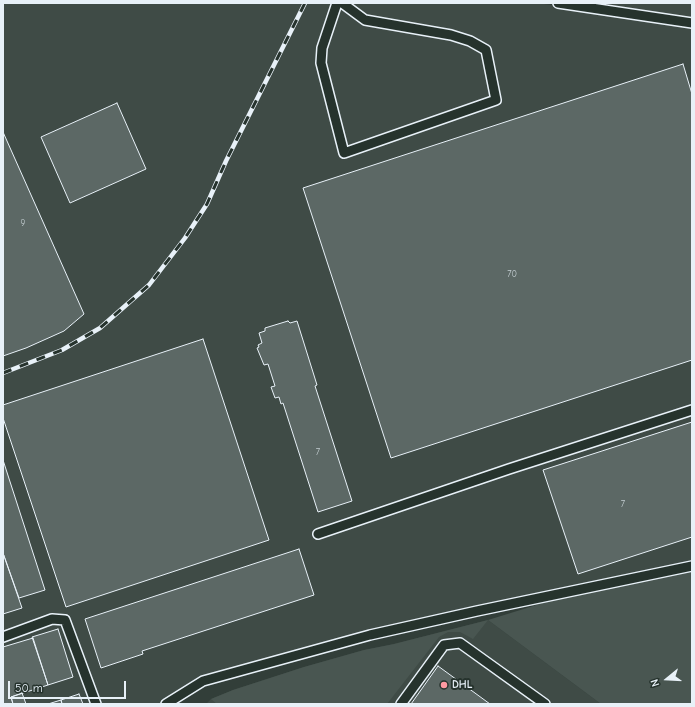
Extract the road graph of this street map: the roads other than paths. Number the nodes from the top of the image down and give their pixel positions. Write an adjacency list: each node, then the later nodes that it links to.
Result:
1 (337, 3): 2 (lane)
2 (342, 3)
3 (558, 3): 4 (lane)
4 (692, 23)
5 (692, 410): 6 (lane)
6 (318, 534)
7 (692, 566): 10 (lane)
8 (3, 637): 9 (lane)
9 (96, 704)
10 (166, 704)
11 (400, 704): 12 (lane)
12 (545, 704)

